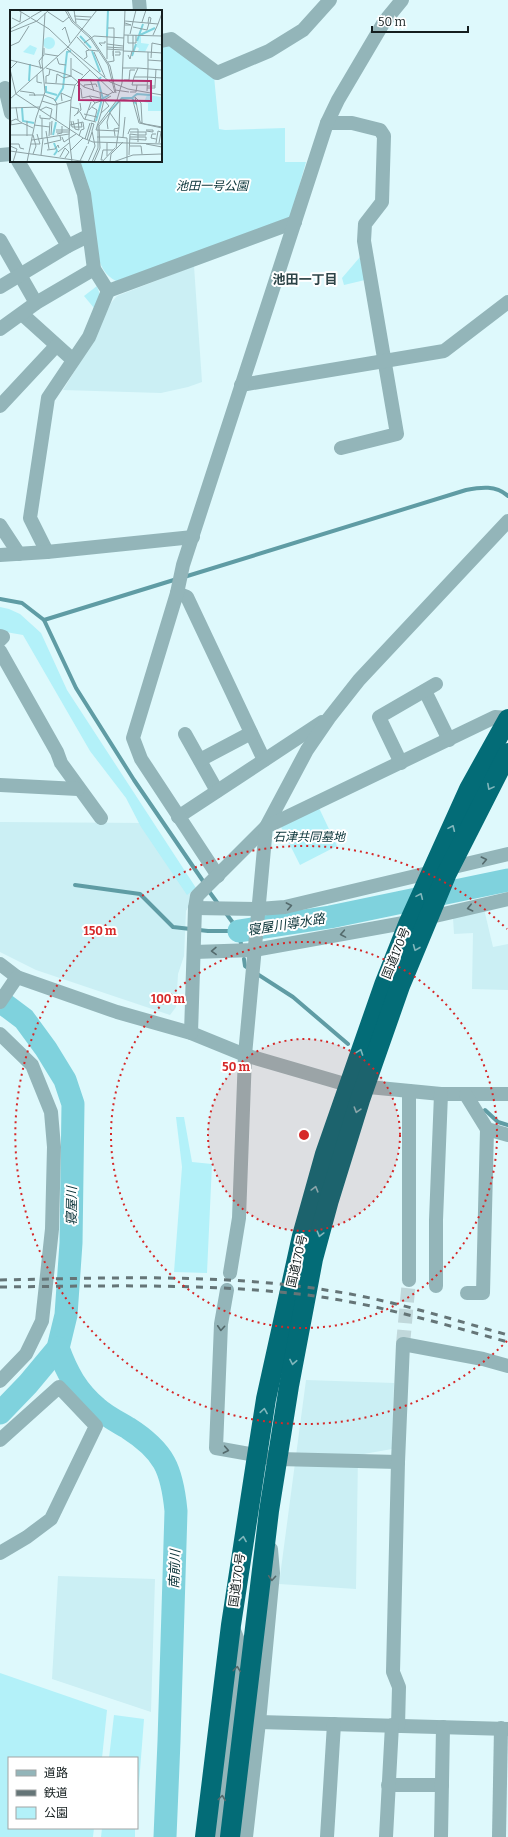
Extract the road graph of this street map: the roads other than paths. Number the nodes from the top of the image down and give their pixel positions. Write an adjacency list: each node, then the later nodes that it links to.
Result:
1 (139, 0): 4 (street)
2 (330, 0): 5 (street)
3 (402, 0): 8 (street)
4 (140, 10)
5 (162, 40)
6 (6, 88): 7 (street)
7 (10, 108)
8 (327, 123): 11 (street); 25 (street)
9 (19, 162): 14 (street)
10 (73, 162): 12 (street)
11 (295, 222): 18 (street); 26 (street)
12 (88, 236): 14 (street); 15 (street)
13 (0, 240): 16 (street)
14 (68, 246): 16 (street)
15 (94, 269): 18 (street); 20 (street)
16 (20, 274): 17 (street); 20 (street)
17 (0, 287)
18 (108, 291): 24 (street)
19 (508, 302): 25 (street)
20 (36, 303): 21 (street)
21 (22, 314): 22 (street); 23 (street)
22 (0, 330)
23 (56, 346): 24 (street); 27 (street)
24 (73, 360): 32 (street)
25 (385, 360): 26 (street); 28 (street)
26 (241, 385): 31 (street)
27 (0, 406)
28 (341, 448)
29 (508, 521): 39 (street)
30 (0, 525): 33 (street)
31 (193, 537): 32 (street); 35 (street)
32 (47, 552): 33 (street)
33 (19, 554): 34 (street)
34 (0, 555)
35 (177, 591): 41 (street); 51 (street)
36 (0, 636): 37 (street)
37 (0, 640)
38 (0, 651): 49 (street)
39 (329, 718): 46 (street); 53 (street)
40 (508, 719): 43 (street); 55 (highway, 国道170号, one-way to 40)
41 (251, 733): 45 (street); 46 (street)
42 (185, 734): 45 (street)
43 (449, 740): 47 (street); 47 (street)
44 (508, 753): 55 (highway, 国道170号, one-way to 55)
45 (200, 760): 50 (street)
46 (264, 760): 50 (street)
47 (401, 763): 53 (street)
48 (0, 785): 49 (street)
49 (78, 789): 52 (street)
50 (217, 791): 51 (street)
51 (178, 817): 56 (street)
52 (101, 818)
53 (266, 827): 56 (street); 59 (street)
54 (508, 854): 55 (street, one-way to 54)
55 (439, 873): 59 (street, one-way to 55); 60 (highway, 国道170号)
56 (216, 877): 58 (street)
57 (508, 899): 60 (street, one-way to 60)
58 (199, 910): 59 (street); 61 (street)
59 (256, 911): 62 (street)
60 (420, 917): 62 (street, one-way to 62); 69 (highway, 国道170号)
61 (194, 949): 62 (street, one-way to 61); 66 (street)
62 (254, 951): 68 (street)
63 (0, 964): 64 (street)
64 (15, 980): 65 (street); 66 (street)
65 (0, 1002)
66 (190, 1033): 68 (street)
67 (0, 1034): 82 (street)
68 (246, 1055): 69 (street); 76 (street)
69 (356, 1086): 70 (street); 84 (highway, 国道170号, one-way to 69); 85 (highway, 国道170号, one-way to 85)
70 (409, 1091): 71 (street); 77 (street)
71 (441, 1094): 73 (street); 78 (street)
72 (508, 1094): 73 (street)
73 (466, 1095): 74 (street)
74 (487, 1129): 75 (street); 80 (street)
75 (508, 1135)
76 (230, 1272)
77 (409, 1280)
78 (436, 1286)
79 (227, 1290): 84 (street, one-way to 84)
80 (467, 1293)
81 (508, 1366): 86 (street)
82 (0, 1381)
83 (0, 1440): 88 (street)
84 (256, 1456): 85 (street); 96 (highway, 国道170号, one-way to 84)
85 (278, 1459): 86 (street); 87 (highway, 国道170号)
86 (398, 1462): 91 (street)
87 (270, 1511): 89 (street, one-way to 89); 97 (highway, 国道170号)
88 (0, 1553)
89 (259, 1722): 90 (street); 98 (street)
90 (334, 1724): 91 (street); 99 (street)
91 (395, 1725): 92 (street); 94 (street)
92 (443, 1727): 93 (street); 95 (street)
93 (504, 1728): 102 (street)
94 (388, 1785): 95 (street); 100 (street)
95 (442, 1785): 101 (street)
96 (210, 1834)
97 (230, 1837)
98 (246, 1837)
99 (327, 1837)
100 (386, 1837)
101 (441, 1837)
102 (499, 1837)

